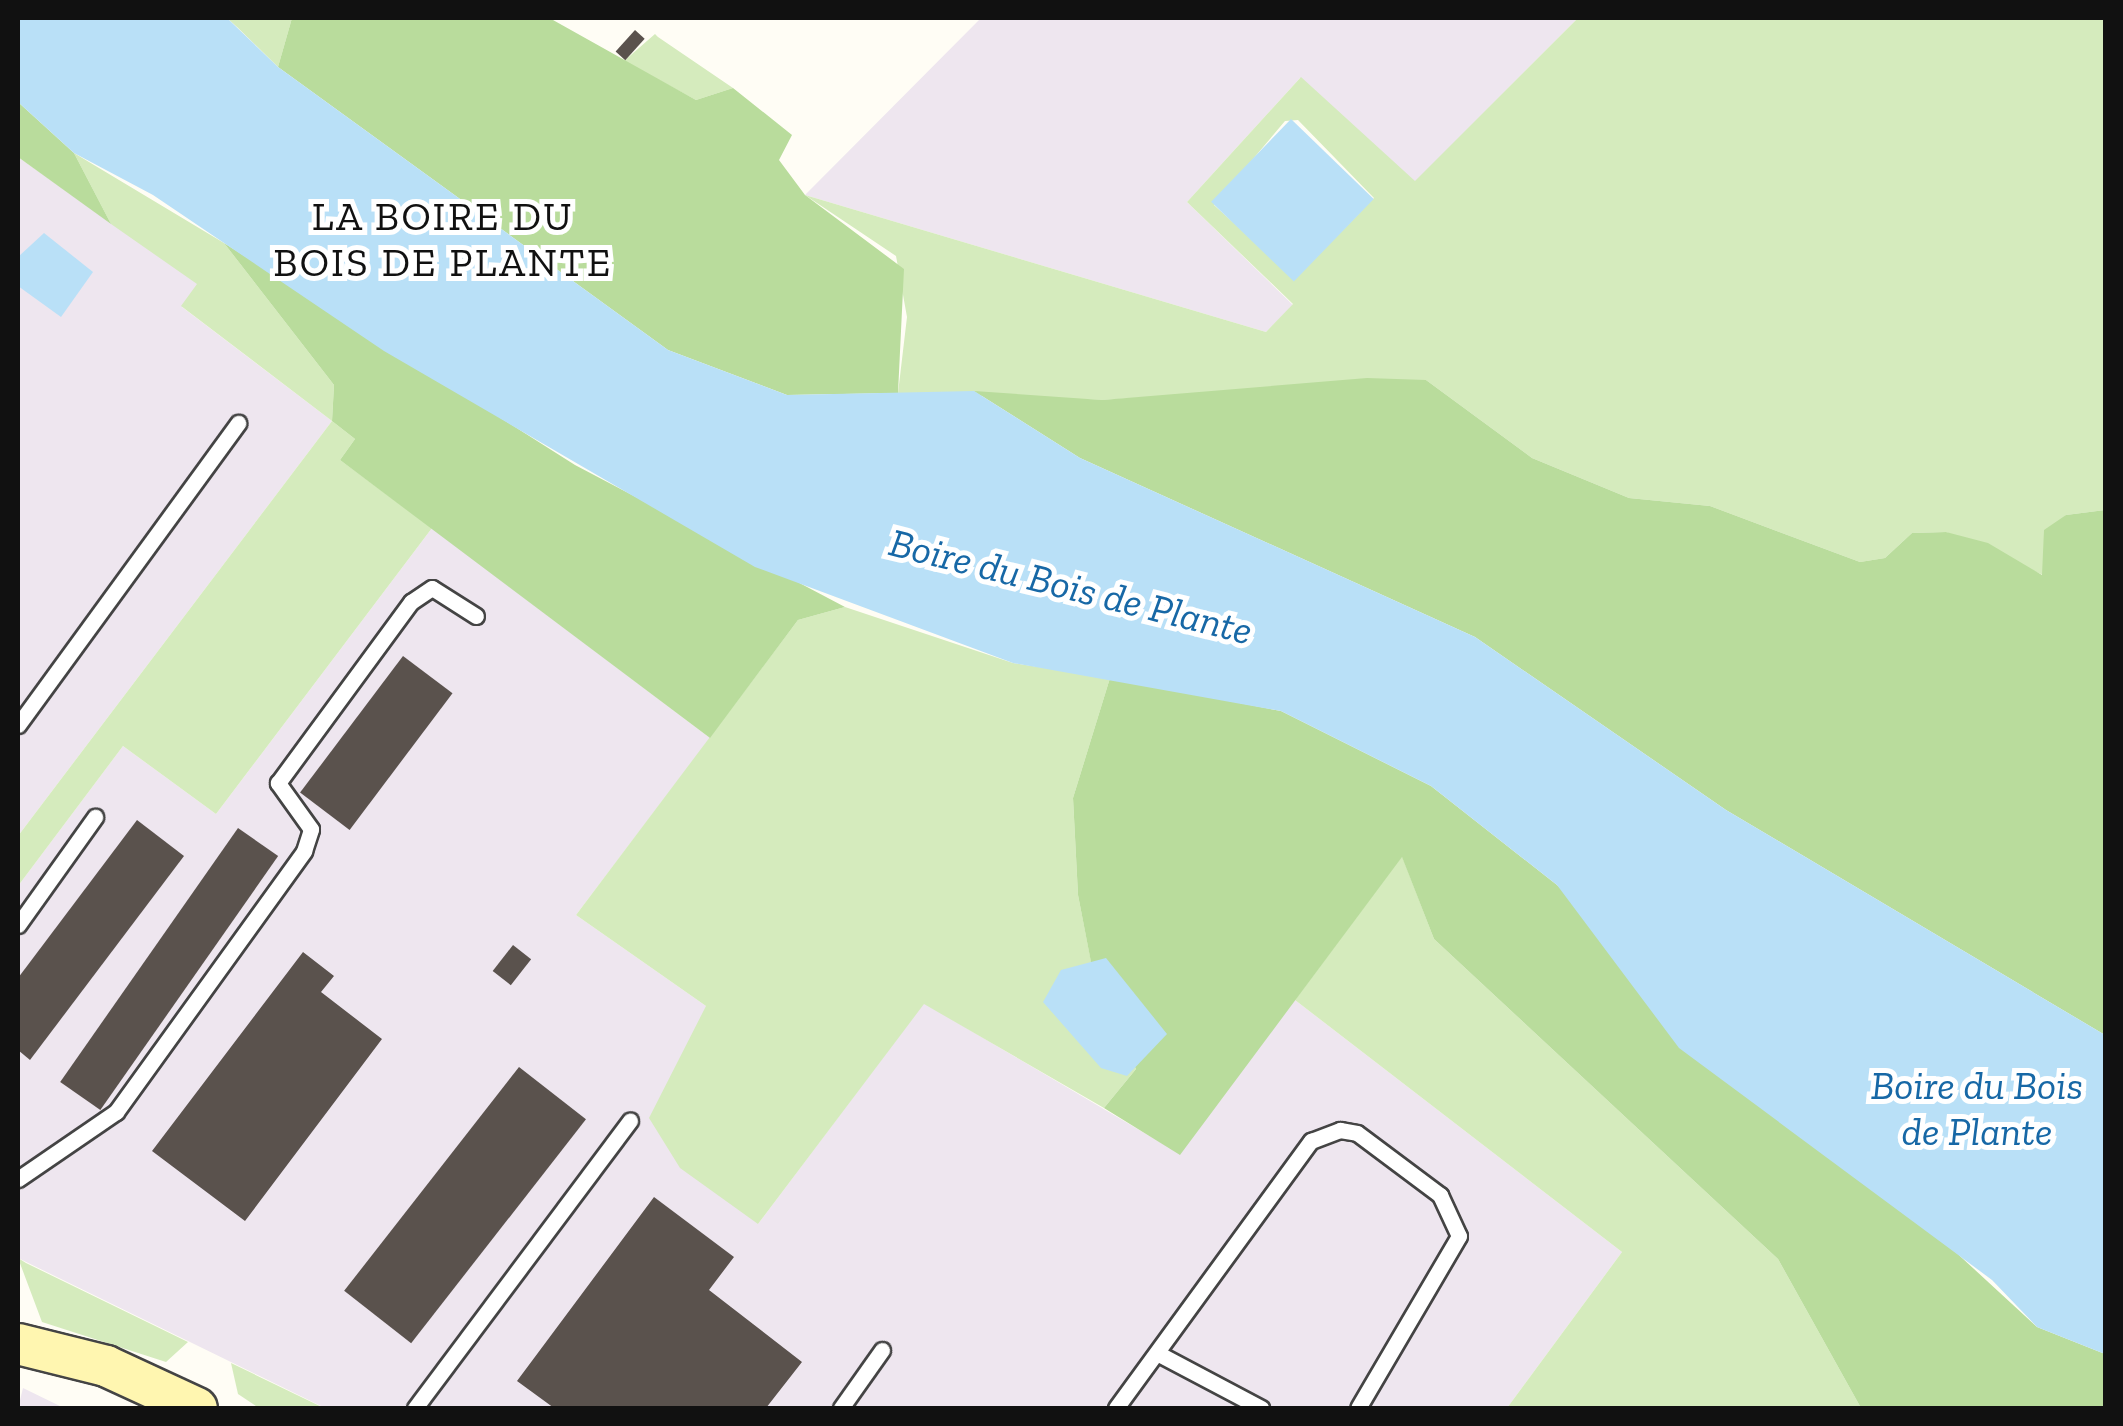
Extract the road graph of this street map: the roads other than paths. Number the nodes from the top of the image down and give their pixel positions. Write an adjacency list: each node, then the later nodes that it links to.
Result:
1 (238, 423): 3 (lane)
2 (476, 616): 7 (lane)
3 (18, 725)
4 (95, 817): 5 (lane)
5 (18, 925)
6 (630, 1120): 12 (lane)
7 (18, 1179)
8 (18, 1344): 11 (main road)
9 (882, 1350): 13 (lane)
10 (1156, 1353): 14 (lane); 15 (lane); 16 (lane)
11 (197, 1408)
12 (415, 1408)
13 (841, 1408)
14 (1116, 1408)
15 (1261, 1408)
16 (1358, 1408)

